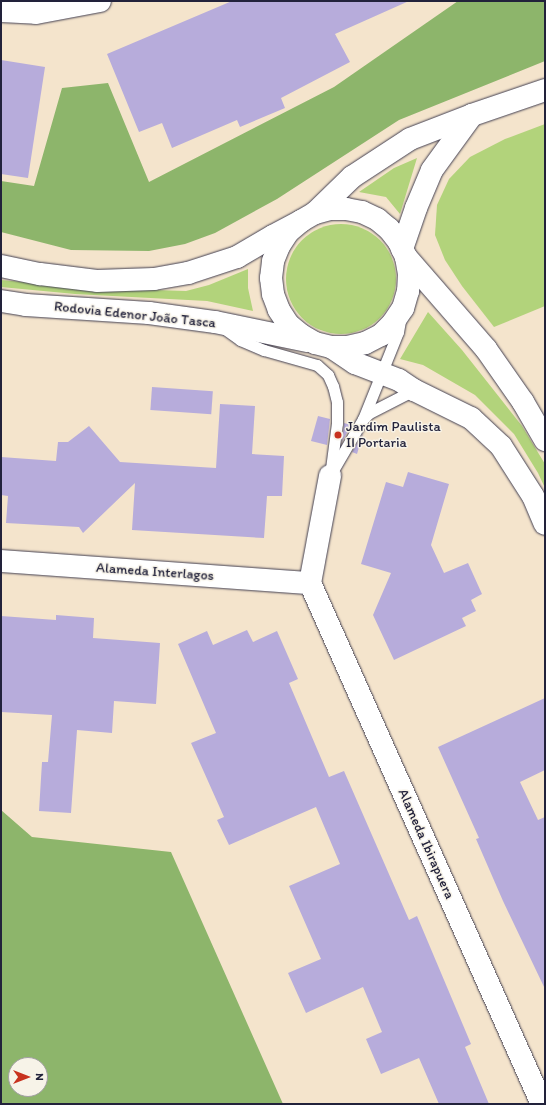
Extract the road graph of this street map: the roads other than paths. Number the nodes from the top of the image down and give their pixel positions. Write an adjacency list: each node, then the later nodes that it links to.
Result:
1 (100, 1): 2 (main road)
2 (1, 11)
3 (545, 90): 4 (main road)
4 (472, 115): 5 (main road); 6 (main road)
5 (308, 217): 6 (main road); 7 (main road); 11 (main road)
6 (404, 253): 9 (main road); 15 (main road)
7 (1, 266)
8 (1, 301): 10 (main road, Rodovia Edenor João Tasca)
9 (403, 308): 11 (main road); 12 (lane)
10 (215, 322): 11 (main road, Rodovia Edenor João Tasca); 16 (lane)
11 (323, 345): 12 (main road, Rodovia Edenor João Tasca)
12 (381, 372): 13 (main road, Rodovia Edenor João Tasca); 14 (lane)
13 (414, 390): 14 (lane); 17 (main road, Rodovia Edenor João Tasca)
14 (363, 419): 16 (lane)
15 (545, 440)
16 (330, 476): 19 (main road)
17 (545, 524)
18 (1, 561): 19 (main road, Alameda Interlagos)
19 (310, 583): 20 (main road, Alameda Ibirapuera)
20 (542, 1104)

